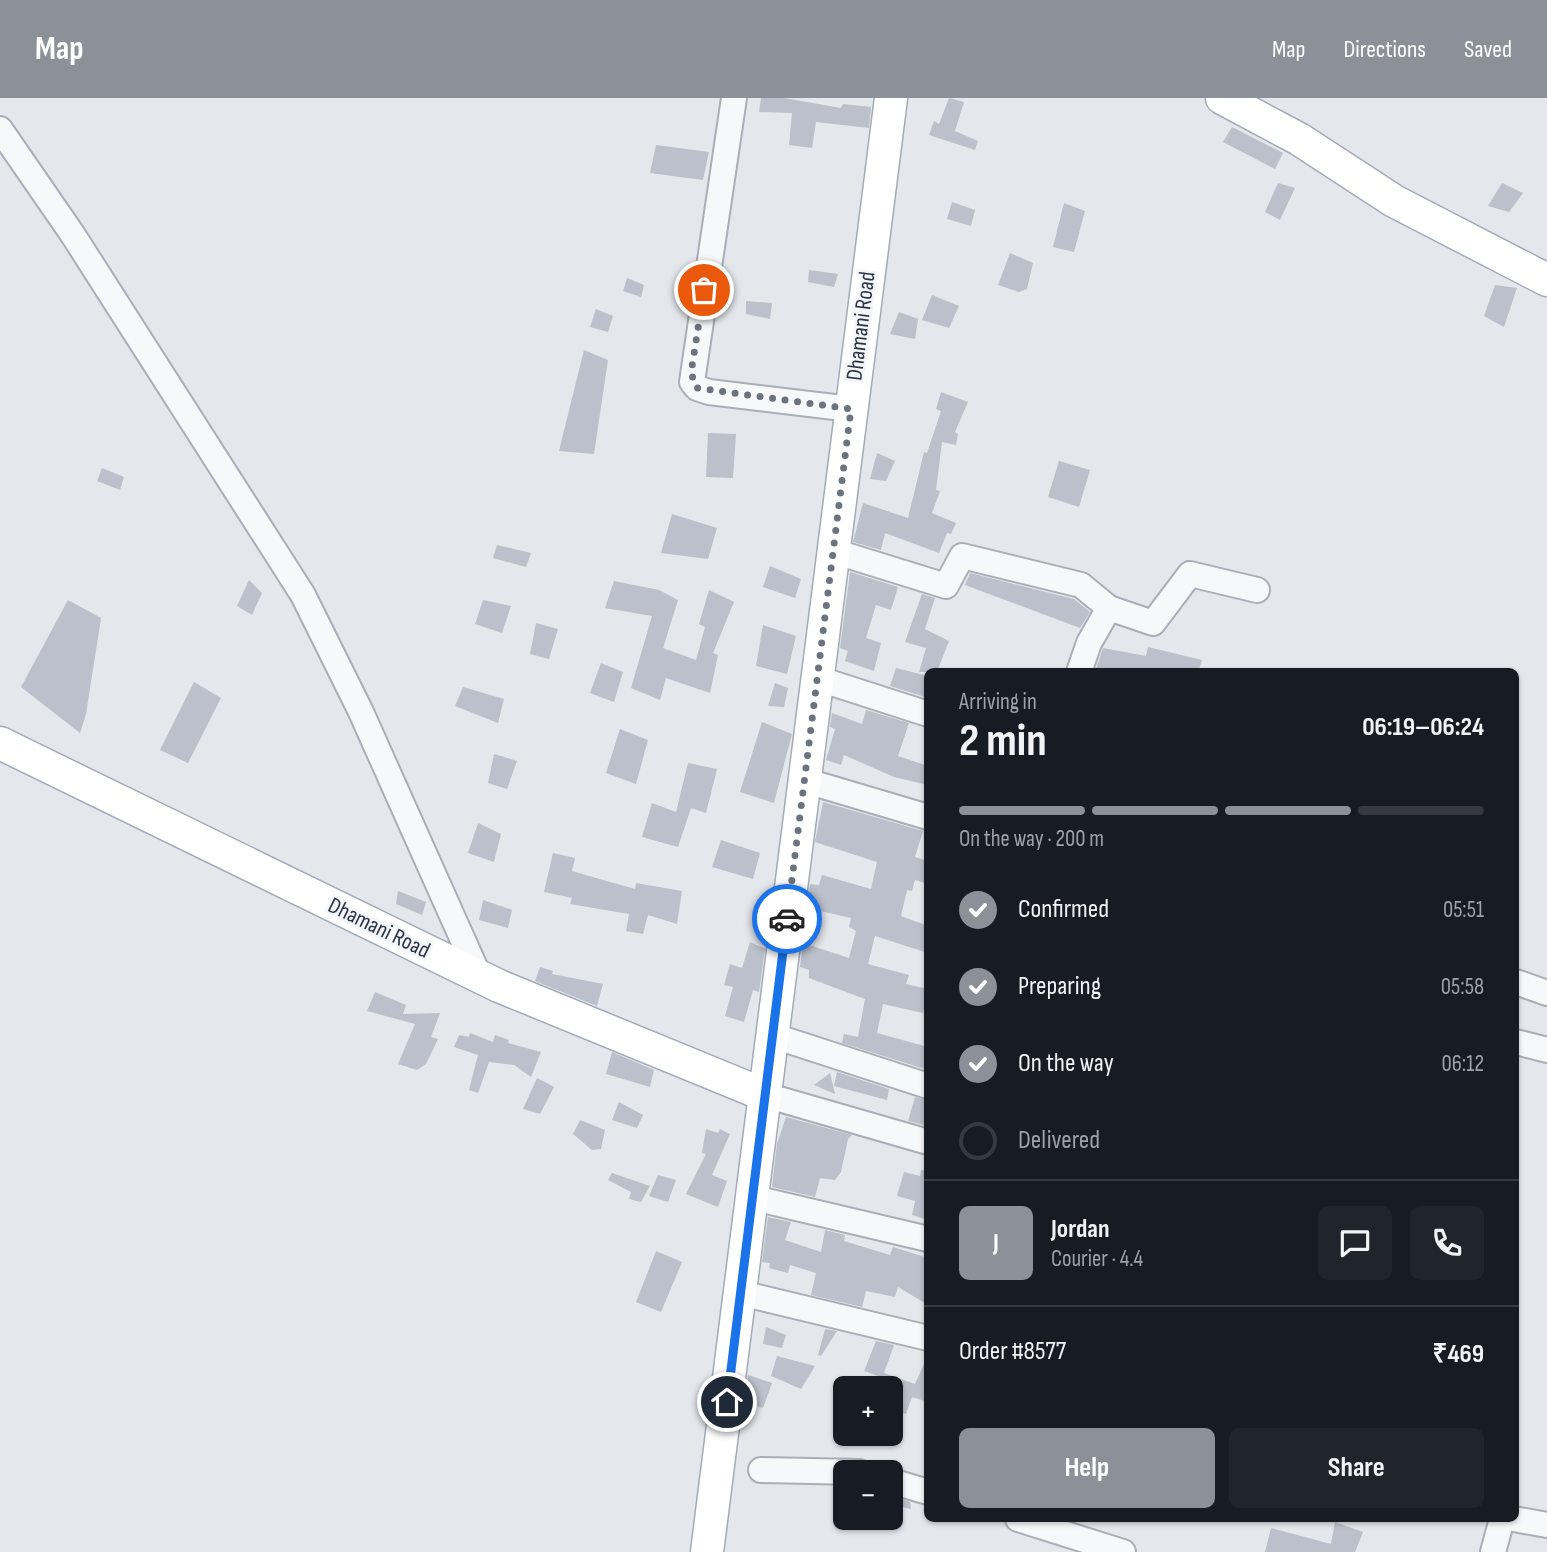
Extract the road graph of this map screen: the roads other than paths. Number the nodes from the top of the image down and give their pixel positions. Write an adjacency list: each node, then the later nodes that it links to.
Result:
1 (734, 98): 6 (street)
2 (891, 98): 6 (main road, Dhamani Road)
3 (1222, 98): 5 (main road)
4 (0, 129): 16 (street)
5 (1547, 280)
6 (851, 409): 7 (main road, Dhamani Road)
7 (832, 551): 9 (street); 11 (main road, Dhamani Road)
8 (1257, 590): 9 (street)
9 (1109, 608): 10 (street)
10 (1080, 668)
11 (816, 678): 12 (street); 14 (main road, Dhamani Road)
12 (924, 713)
13 (0, 744): 16 (main road, Dhamani Road)
14 (803, 780): 15 (street); 19 (main road, Dhamani Road)
15 (924, 816)
16 (479, 976): 23 (main road, Dhamani Road)
17 (1519, 983): 18 (street)
18 (1547, 993)
19 (774, 1035): 22 (street); 23 (main road, Dhamani Road)
20 (1519, 1043): 21 (street)
21 (1547, 1050)
22 (924, 1085)
23 (765, 1095): 24 (street); 25 (main road, Dhamani Road)
24 (924, 1141)
25 (750, 1197): 26 (street); 27 (main road, Dhamani Road)
26 (924, 1238)
27 (741, 1293): 28 (street); 37 (main road, Dhamani Road)
28 (924, 1337)
29 (761, 1470): 30 (street)
30 (833, 1471)
31 (903, 1485): 32 (street)
32 (924, 1491)
33 (1519, 1520): 36 (street)
34 (1501, 1522): 39 (street)
35 (1047, 1523): 38 (street)
36 (1547, 1525)
37 (707, 1552)
38 (1123, 1552)
39 (1493, 1552)

